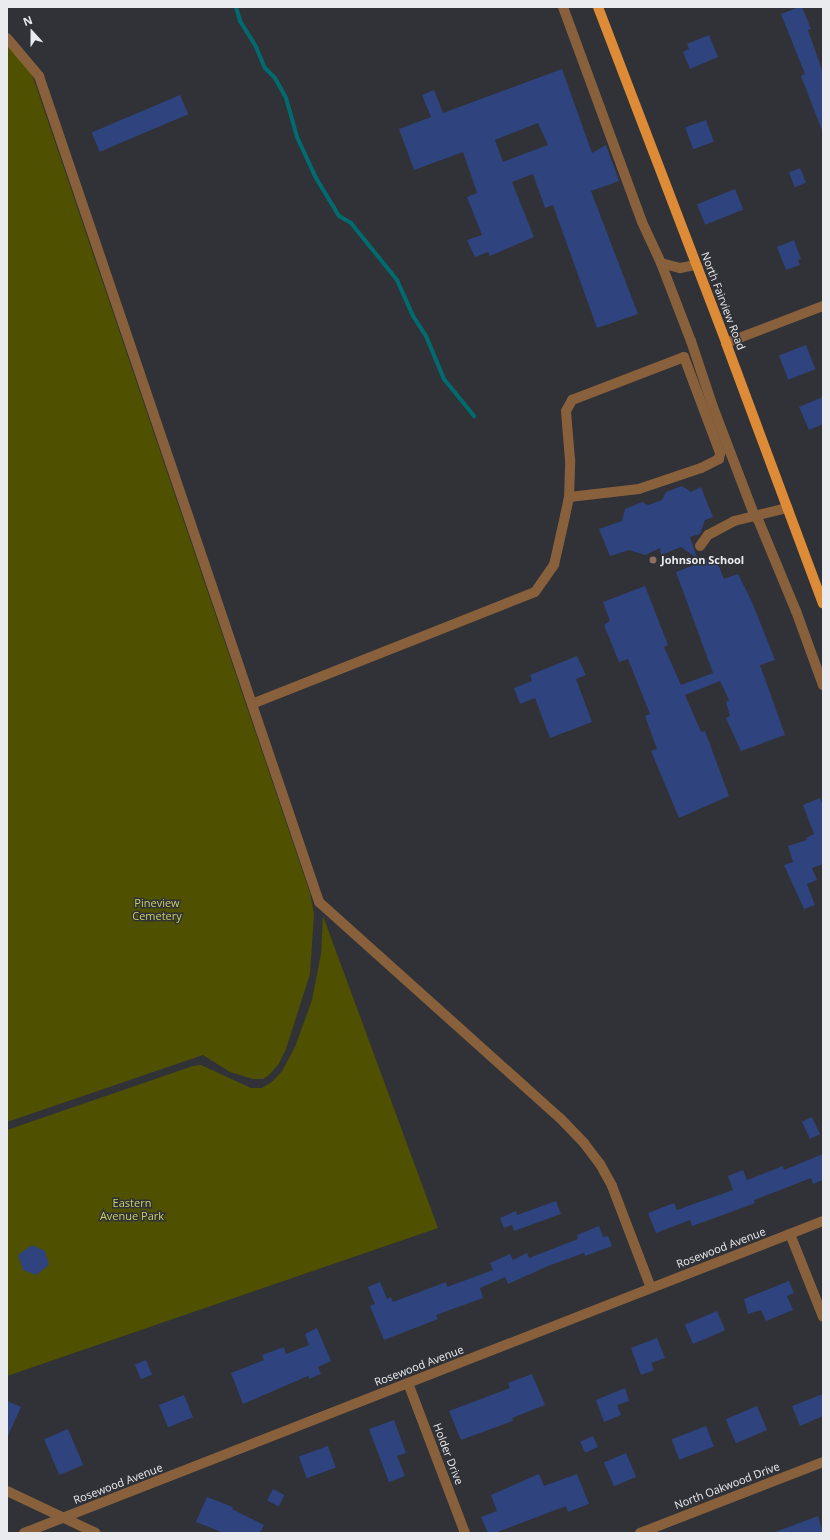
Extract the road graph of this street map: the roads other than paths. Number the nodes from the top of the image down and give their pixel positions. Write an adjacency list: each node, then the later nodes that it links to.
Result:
1 (563, 7): 4 (street)
2 (598, 7): 5 (main road, North Fairview Road)
3 (7, 38): 14 (street)
4 (661, 263): 5 (street); 10 (street)
5 (696, 265): 7 (main road, North Fairview Road)
6 (823, 306): 7 (street)
7 (726, 343): 9 (main road, North Fairview Road)
8 (569, 497): 8 (street); 14 (street)
9 (787, 508): 10 (street); 12 (main road, North Fairview Road)
10 (756, 517): 11 (street); 13 (street)
11 (700, 546)
12 (823, 604)
13 (823, 685)
14 (252, 704): 17 (street)
15 (823, 1220): 16 (street, Rosewood Avenue)
16 (790, 1234): 17 (street, Rosewood Avenue); 18 (street)
17 (651, 1288): 19 (street, Rosewood Avenue)
18 (823, 1317)
19 (408, 1383): 22 (street, Rosewood Avenue); 25 (street, Holder Drive)
20 (823, 1462): 26 (street, North Oakwood Drive)
21 (7, 1491): 22 (street)
22 (64, 1518): 23 (street, Rosewood Avenue); 24 (street)
23 (24, 1533)
24 (96, 1533)
25 (465, 1533)
26 (640, 1533)

